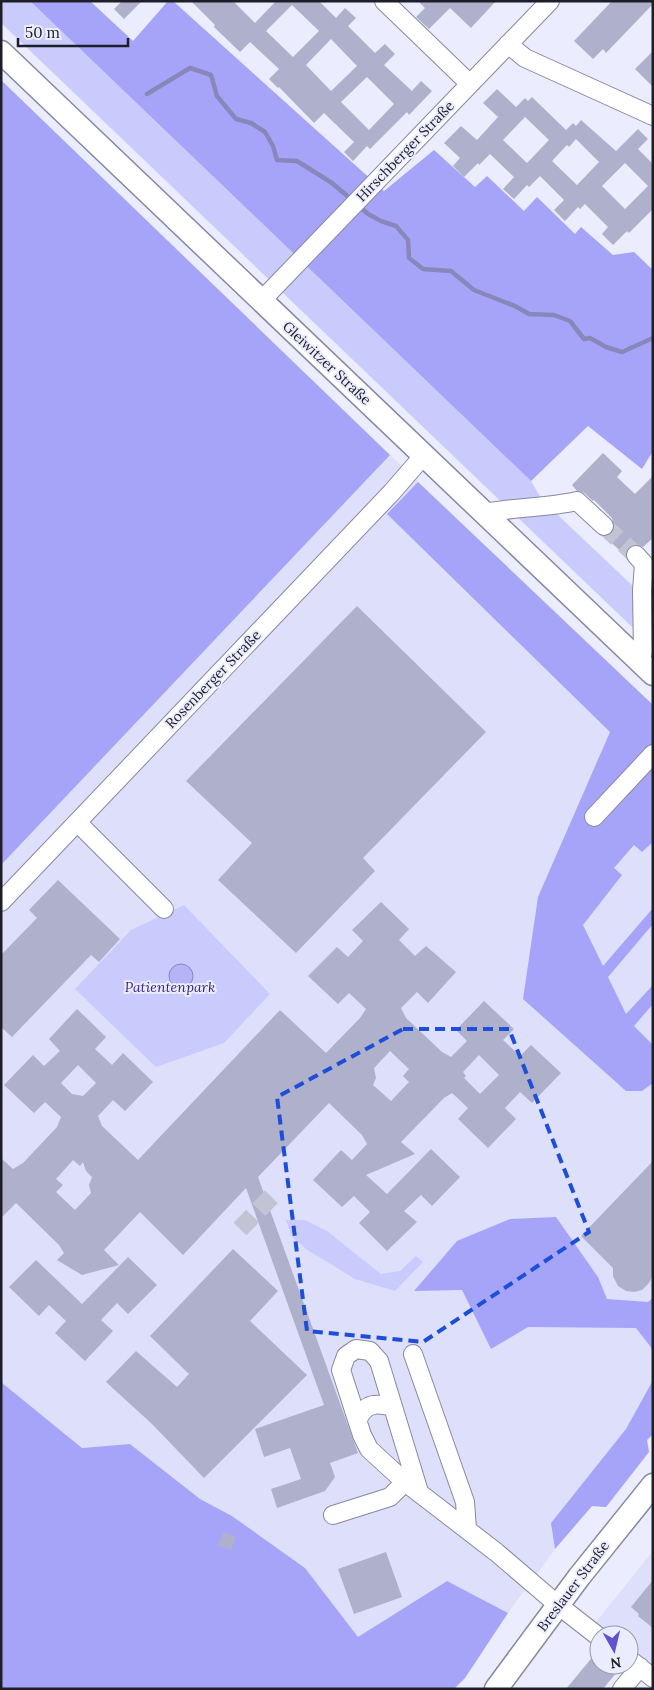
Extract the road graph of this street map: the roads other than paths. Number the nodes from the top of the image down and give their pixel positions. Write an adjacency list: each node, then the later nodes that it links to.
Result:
1 (384, 1): 5 (street)
2 (550, 1): 3 (street, Hirschberger Straße)
3 (508, 44): 5 (street, Hirschberger Straße); 6 (street)
4 (1, 52): 7 (main road, Gleiwitzer Straße)
5 (470, 84): 7 (street, Hirschberger Straße)
6 (653, 116)
7 (261, 301): 8 (main road, Gleiwitzer Straße)
8 (424, 455): 9 (main road, Gleiwitzer Straße); 15 (street, Rosenberger Straße)
9 (484, 513): 10 (street); 12 (main road, Gleiwitzer Straße)
10 (604, 526)
11 (636, 555): 12 (street)
12 (646, 667)
13 (653, 754): 14 (street)
14 (594, 817)
15 (77, 822): 16 (street, Rosenberger Straße); 17 (street)
16 (1, 902)
17 (164, 909)
18 (413, 1354): 25 (street)
19 (393, 1407): 20 (street); 20 (street); 23 (street)
20 (358, 1419): 21 (street)
21 (405, 1482): 23 (street); 24 (street)
22 (653, 1485): 26 (main road, Breslauer Straße)
23 (419, 1492): 25 (street)
24 (333, 1515)
25 (467, 1529): 26 (street)
26 (558, 1605): 27 (street); 29 (main road, Breslauer Straße)
27 (589, 1629)
28 (640, 1668): 30 (street)
29 (496, 1689)
30 (622, 1689)

